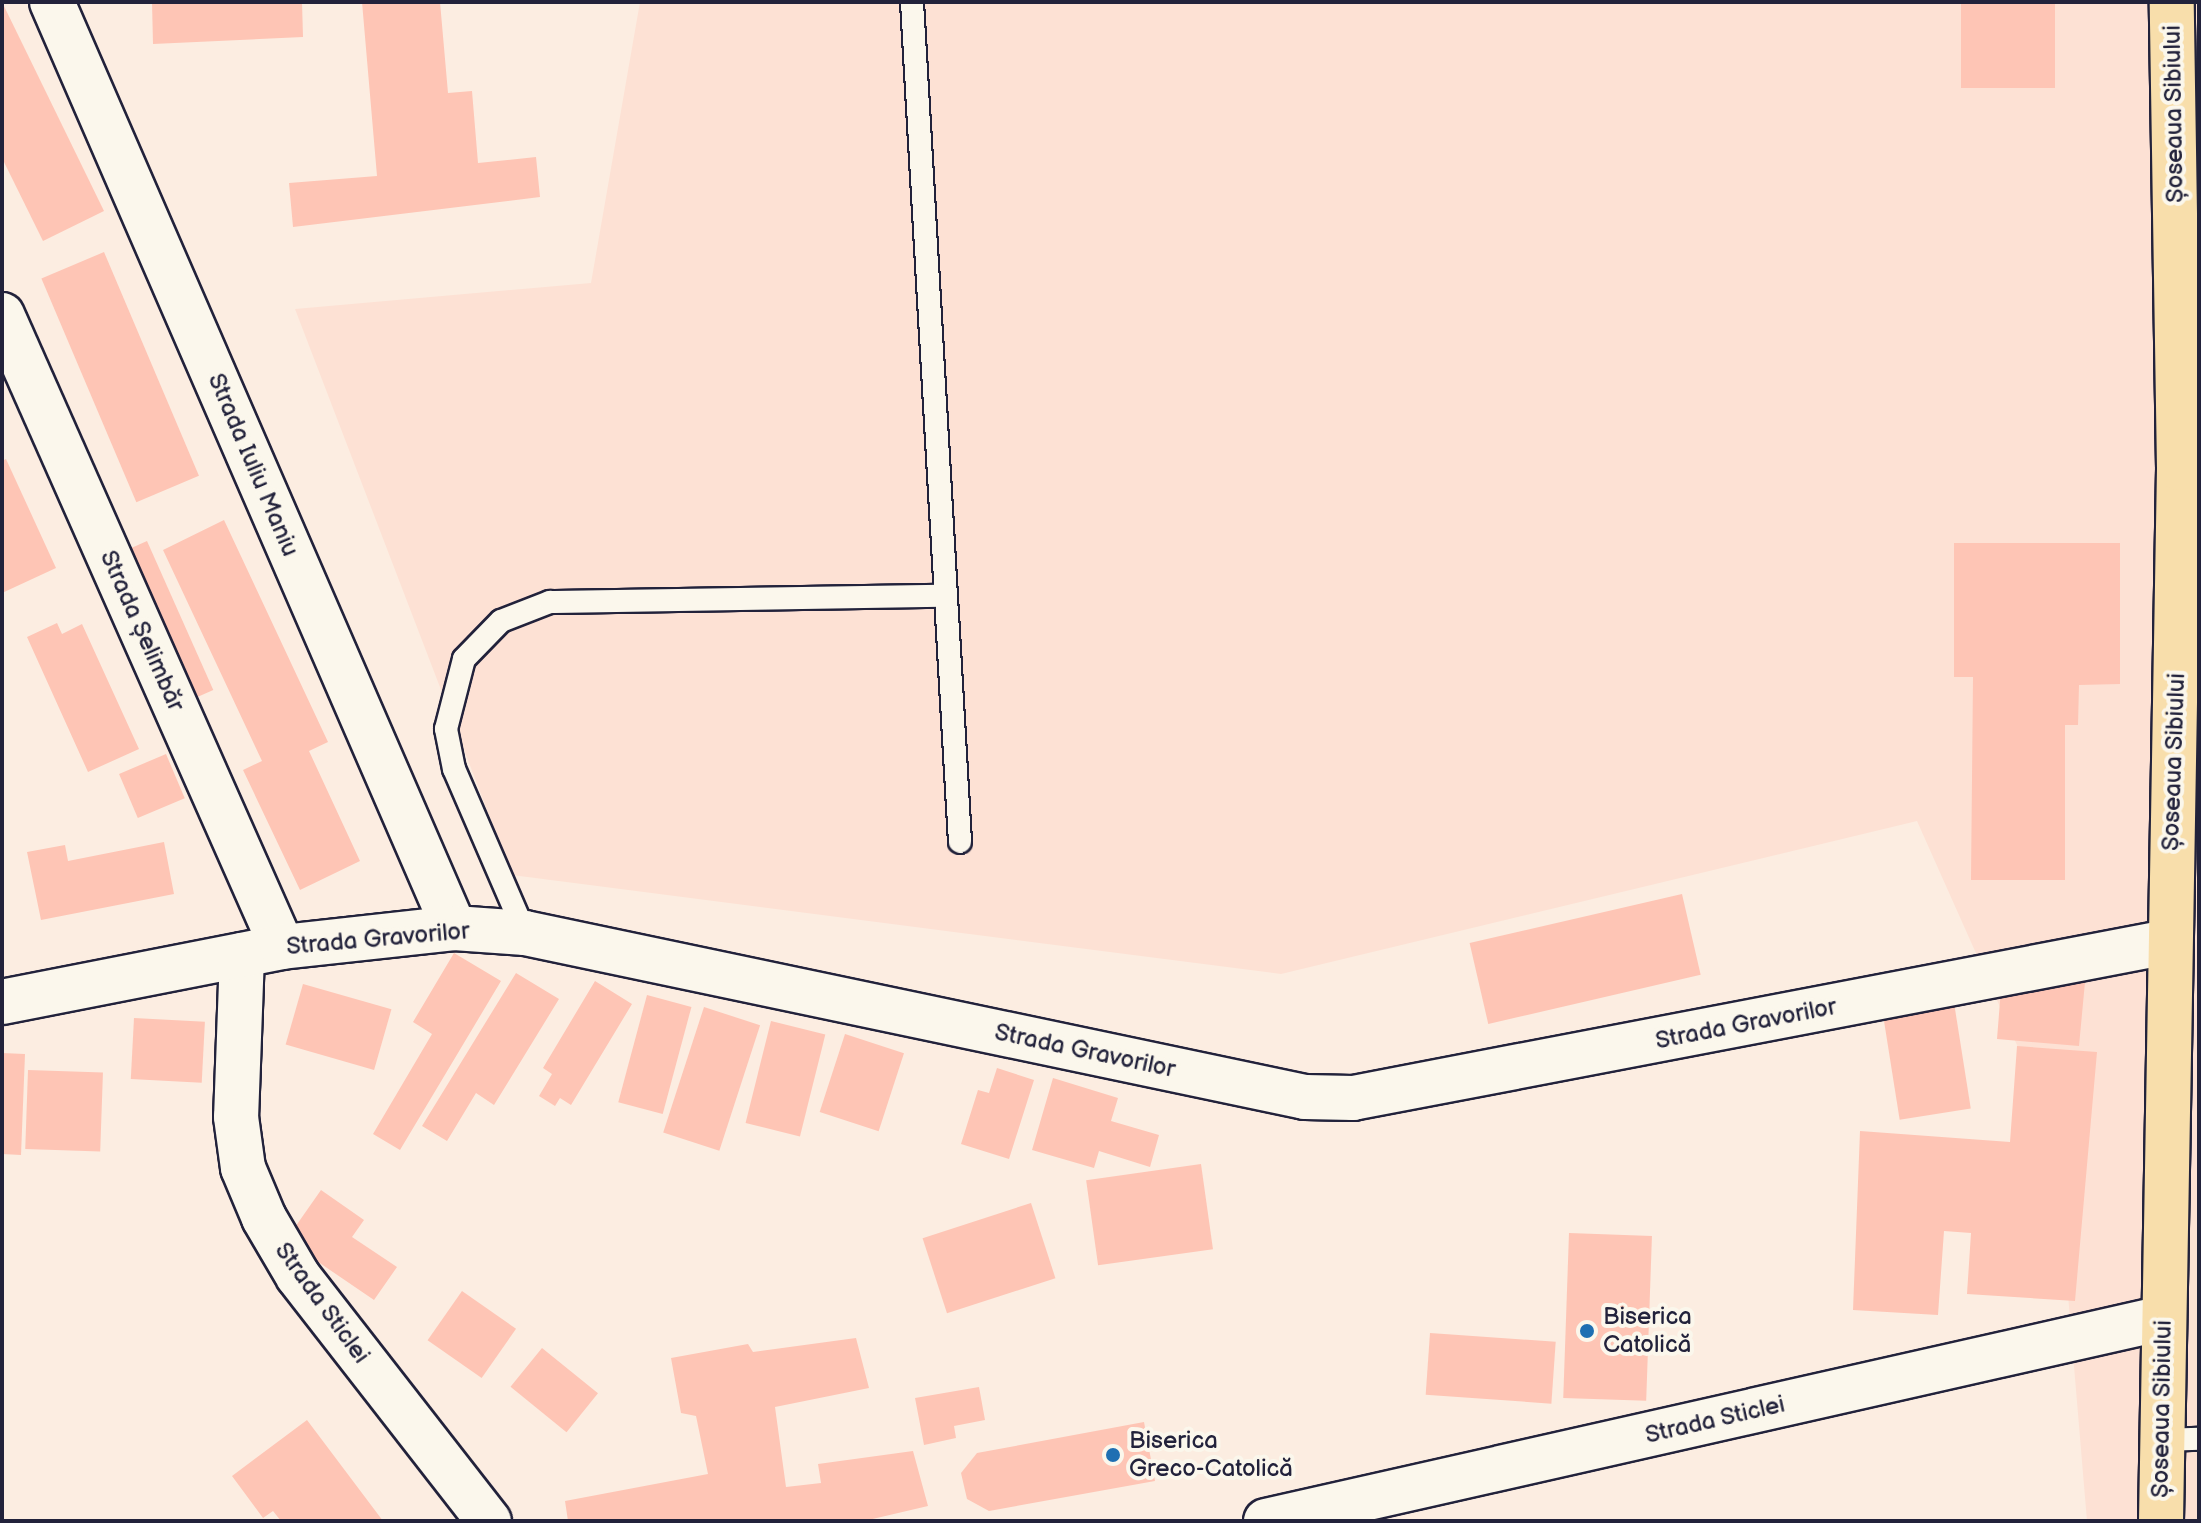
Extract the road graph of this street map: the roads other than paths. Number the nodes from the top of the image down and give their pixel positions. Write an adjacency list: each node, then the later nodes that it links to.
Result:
1 (52, 2): 11 (street, Strada Iuliu Maniu)
2 (912, 2): 8 (lane)
3 (2172, 2): 4 (main road, Șoseaua Sibiului)
4 (2187, 178): 5 (main road, Șoseaua Sibiului)
5 (2187, 264): 7 (main road, Șoseaua Sibiului)
6 (2, 315): 14 (street, Strada Șelimbăr)
7 (2189, 461): 9 (main road, Șoseaua Sibiului)
8 (946, 596): 10 (lane); 12 (lane)
9 (2188, 649): 13 (main road, Șoseaua Sibiului)
10 (960, 842)
11 (454, 928): 12 (street, Strada Gravorilor); 14 (street, Strada Gravorilor)
12 (525, 933): 13 (street, Strada Gravorilor)
13 (2168, 942): 16 (main road, Șoseaua Sibiului)
14 (262, 951): 15 (street, Strada Gravorilor); 18 (street, Strada Sticlei)
15 (2, 1002)
16 (2163, 1318): 17 (main road, Șoseaua Sibiului); 19 (street, Strada Sticlei)
17 (2180, 1440): 20 (main road, Șoseaua Sibiului)
18 (489, 1521)
19 (1266, 1521)
20 (2161, 1521)

